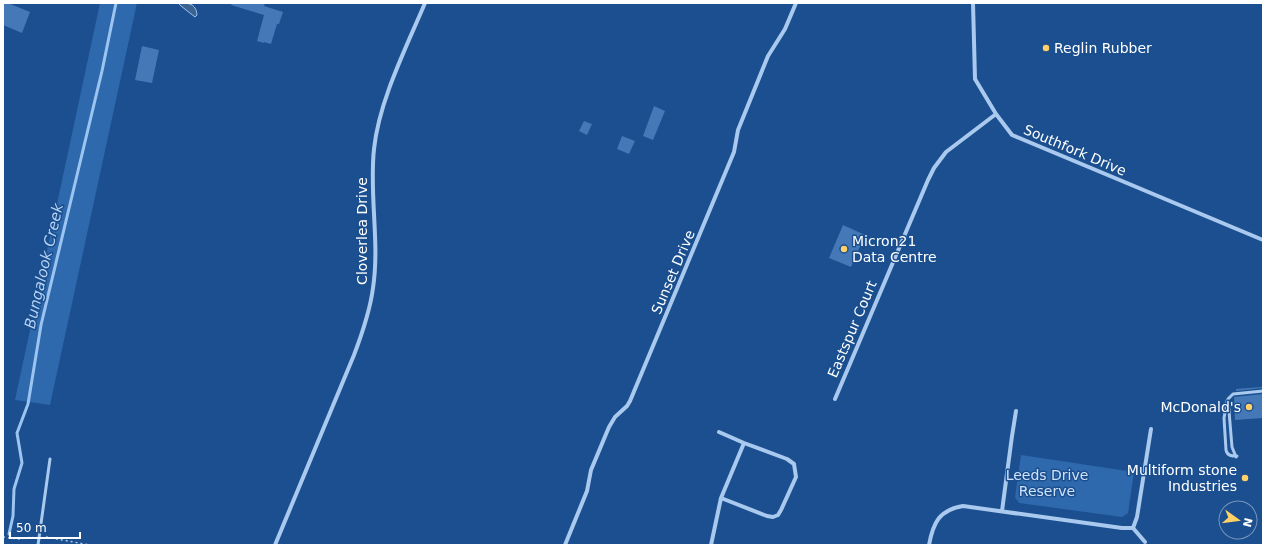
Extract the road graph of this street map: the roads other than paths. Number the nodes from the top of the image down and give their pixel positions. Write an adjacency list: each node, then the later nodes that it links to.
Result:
1 (425, 3): 19 (street, Cloverlea Drive)
2 (796, 3): 20 (street, Sunset Drive)
3 (973, 3): 4 (street, Southfork Drive)
4 (996, 114): 5 (street, Southfork Drive); 7 (street, Eastspur Court)
5 (1263, 240)
6 (1263, 391): 8 (lane)
7 (835, 399)
8 (1228, 399): 8 (lane)
9 (1016, 411): 15 (street)
10 (1151, 430): 16 (street)
11 (719, 432): 12 (street)
12 (744, 443): 14 (street); 14 (street)
13 (50, 460): 18 (lane)
14 (721, 498): 21 (street)
15 (1002, 511): 16 (street); 22 (street)
16 (1133, 528): 17 (street)
17 (1145, 542)
18 (38, 545)
19 (275, 545)
20 (565, 545)
21 (712, 545)
22 (929, 545)

